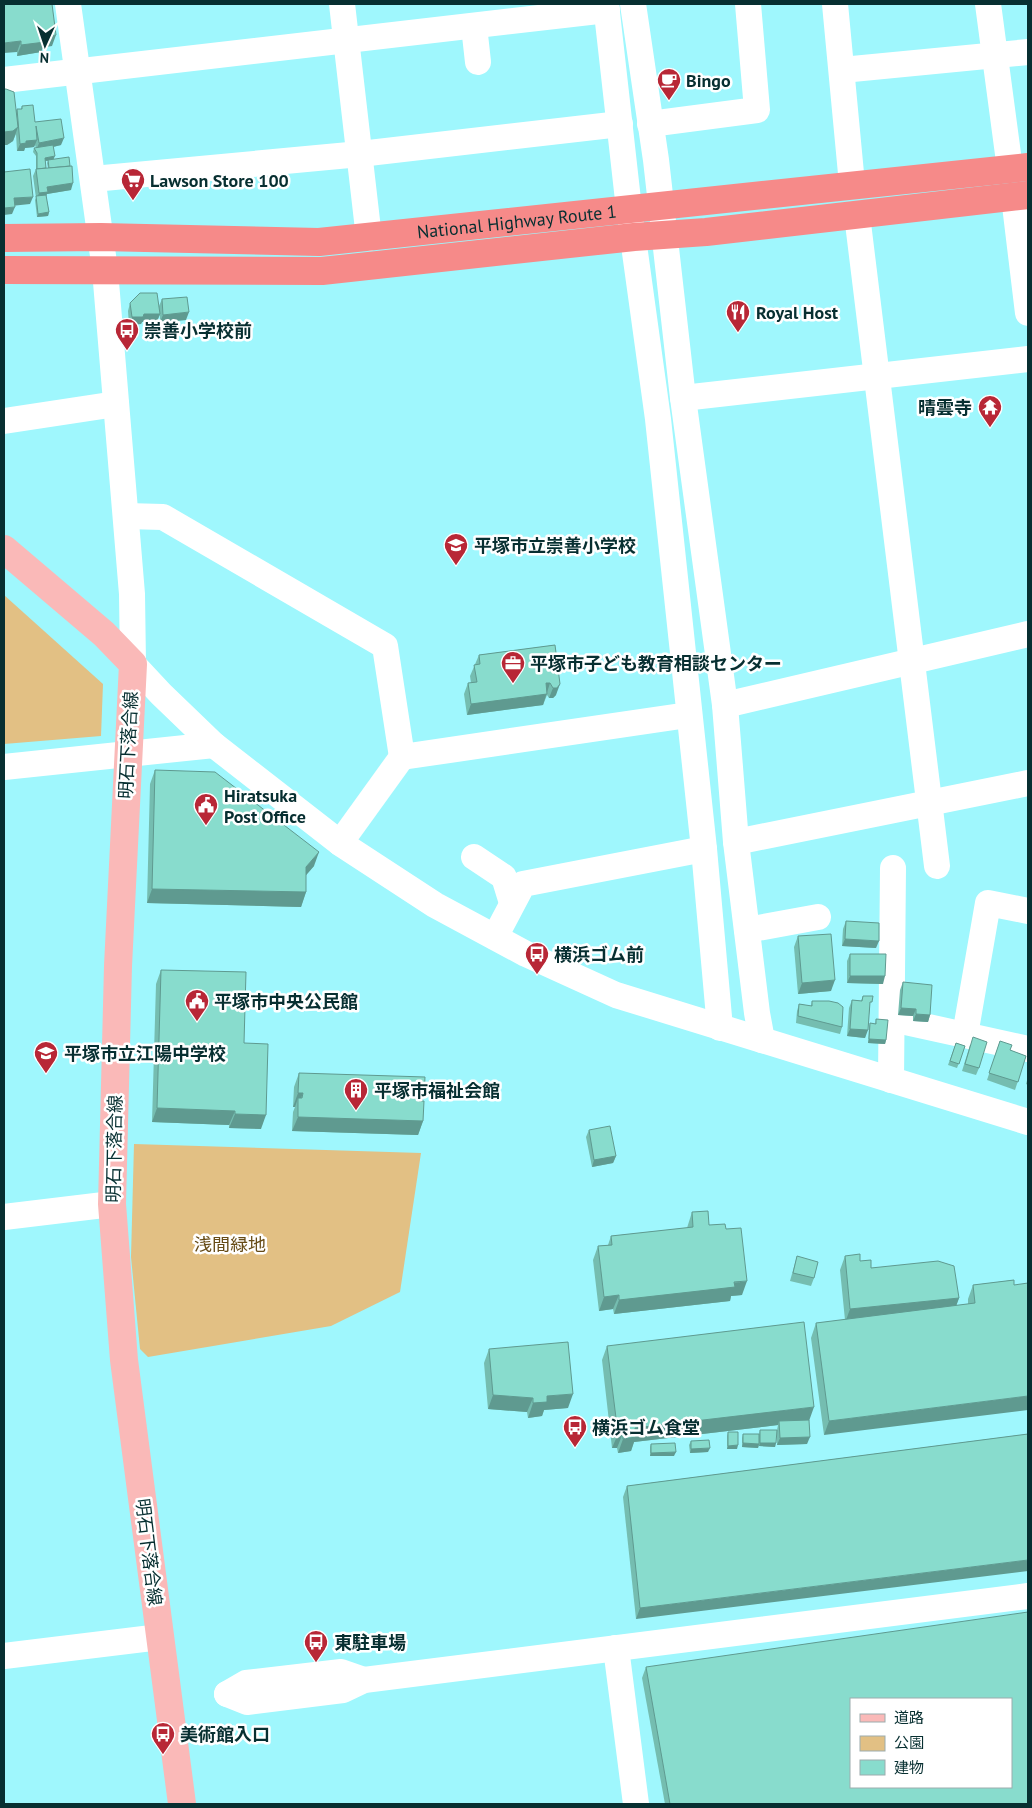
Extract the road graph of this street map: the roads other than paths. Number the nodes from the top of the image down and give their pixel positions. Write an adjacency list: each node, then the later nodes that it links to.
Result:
1 (68, 4): 14 (street)
2 (342, 4): 9 (street)
3 (638, 4): 17 (street)
4 (748, 4): 17 (street)
5 (835, 4): 13 (street)
6 (988, 4): 11 (street)
7 (607, 7): 8 (street); 16 (street)
8 (474, 26): 9 (street); 12 (street)
9 (346, 40): 14 (street); 18 (street)
10 (1028, 52): 11 (street)
11 (995, 55): 13 (street); 19 (street)
12 (478, 62)
13 (842, 70): 21 (street)
14 (78, 71): 15 (street); 20 (street)
15 (4, 80)
16 (620, 124): 18 (street); 24 (street)
17 (650, 124): 23 (street)
18 (360, 154): 20 (street); 30 (street)
19 (1019, 168): 21 (highway, National Highway Route 1)
20 (93, 179): 27 (street)
21 (852, 184): 23 (highway, National Highway Route 1)
22 (1021, 196): 25 (highway, National Highway Route 1); 33 (street)
23 (662, 207): 24 (highway, National Highway Route 1); 26 (street)
24 (630, 209): 28 (street); 30 (highway, National Highway Route 1)
25 (857, 215): 26 (highway, National Highway Route 1); 35 (street)
26 (665, 235): 28 (highway, National Highway Route 1); 36 (street)
27 (101, 236): 29 (highway, National Highway Route 1); 30 (highway, National Highway Route 1); 32 (street)
28 (634, 237): 32 (highway, National Highway Route 1); 45 (street)
29 (4, 238)
30 (370, 238)
31 (4, 270): 32 (highway, National Highway Route 1)
32 (105, 270): 37 (street)
33 (1028, 314)
34 (1028, 358): 35 (street)
35 (876, 376): 36 (street); 42 (street)
36 (683, 398): 44 (street)
37 (116, 404): 38 (street); 39 (street)
38 (4, 421)
39 (126, 516): 43 (street); 48 (street)
40 (4, 549): 43 (main road)
41 (1028, 634): 42 (street)
42 (912, 663): 44 (street); 51 (street)
43 (133, 664): 46 (street); 47 (main road, 明石下落合線)
44 (725, 705): 52 (street)
45 (688, 715): 48 (street); 54 (street)
46 (214, 745): 47 (street); 53 (street)
47 (127, 755): 49 (street); 70 (main road, 明石下落合線)
48 (402, 757): 53 (street)
49 (4, 767)
50 (1028, 784): 51 (street)
51 (929, 803): 52 (street); 56 (street)
52 (736, 842): 61 (street)
53 (340, 843): 62 (street)
54 (704, 849): 58 (street); 64 (street)
55 (474, 858): 58 (street)
56 (937, 866)
57 (893, 868): 63 (street)
58 (512, 903): 62 (street)
59 (1028, 911): 65 (street)
60 (818, 917): 61 (street)
61 (747, 930): 66 (street)
62 (495, 937): 64 (street)
63 (892, 1019): 65 (street); 68 (street)
64 (720, 1028): 66 (street)
65 (965, 1035): 67 (street)
66 (762, 1040): 68 (street)
67 (1028, 1046)
68 (891, 1080): 69 (street)
69 (1028, 1122)
70 (112, 1204): 71 (street); 73 (main road, 明石下落合線)
71 (4, 1217)
72 (1028, 1596): 74 (street)
73 (160, 1637): 75 (street); 77 (main road, 明石下落合線)
74 (616, 1648): 76 (street); 78 (street)
75 (4, 1656)
76 (364, 1680)
77 (182, 1804)
78 (636, 1804)

